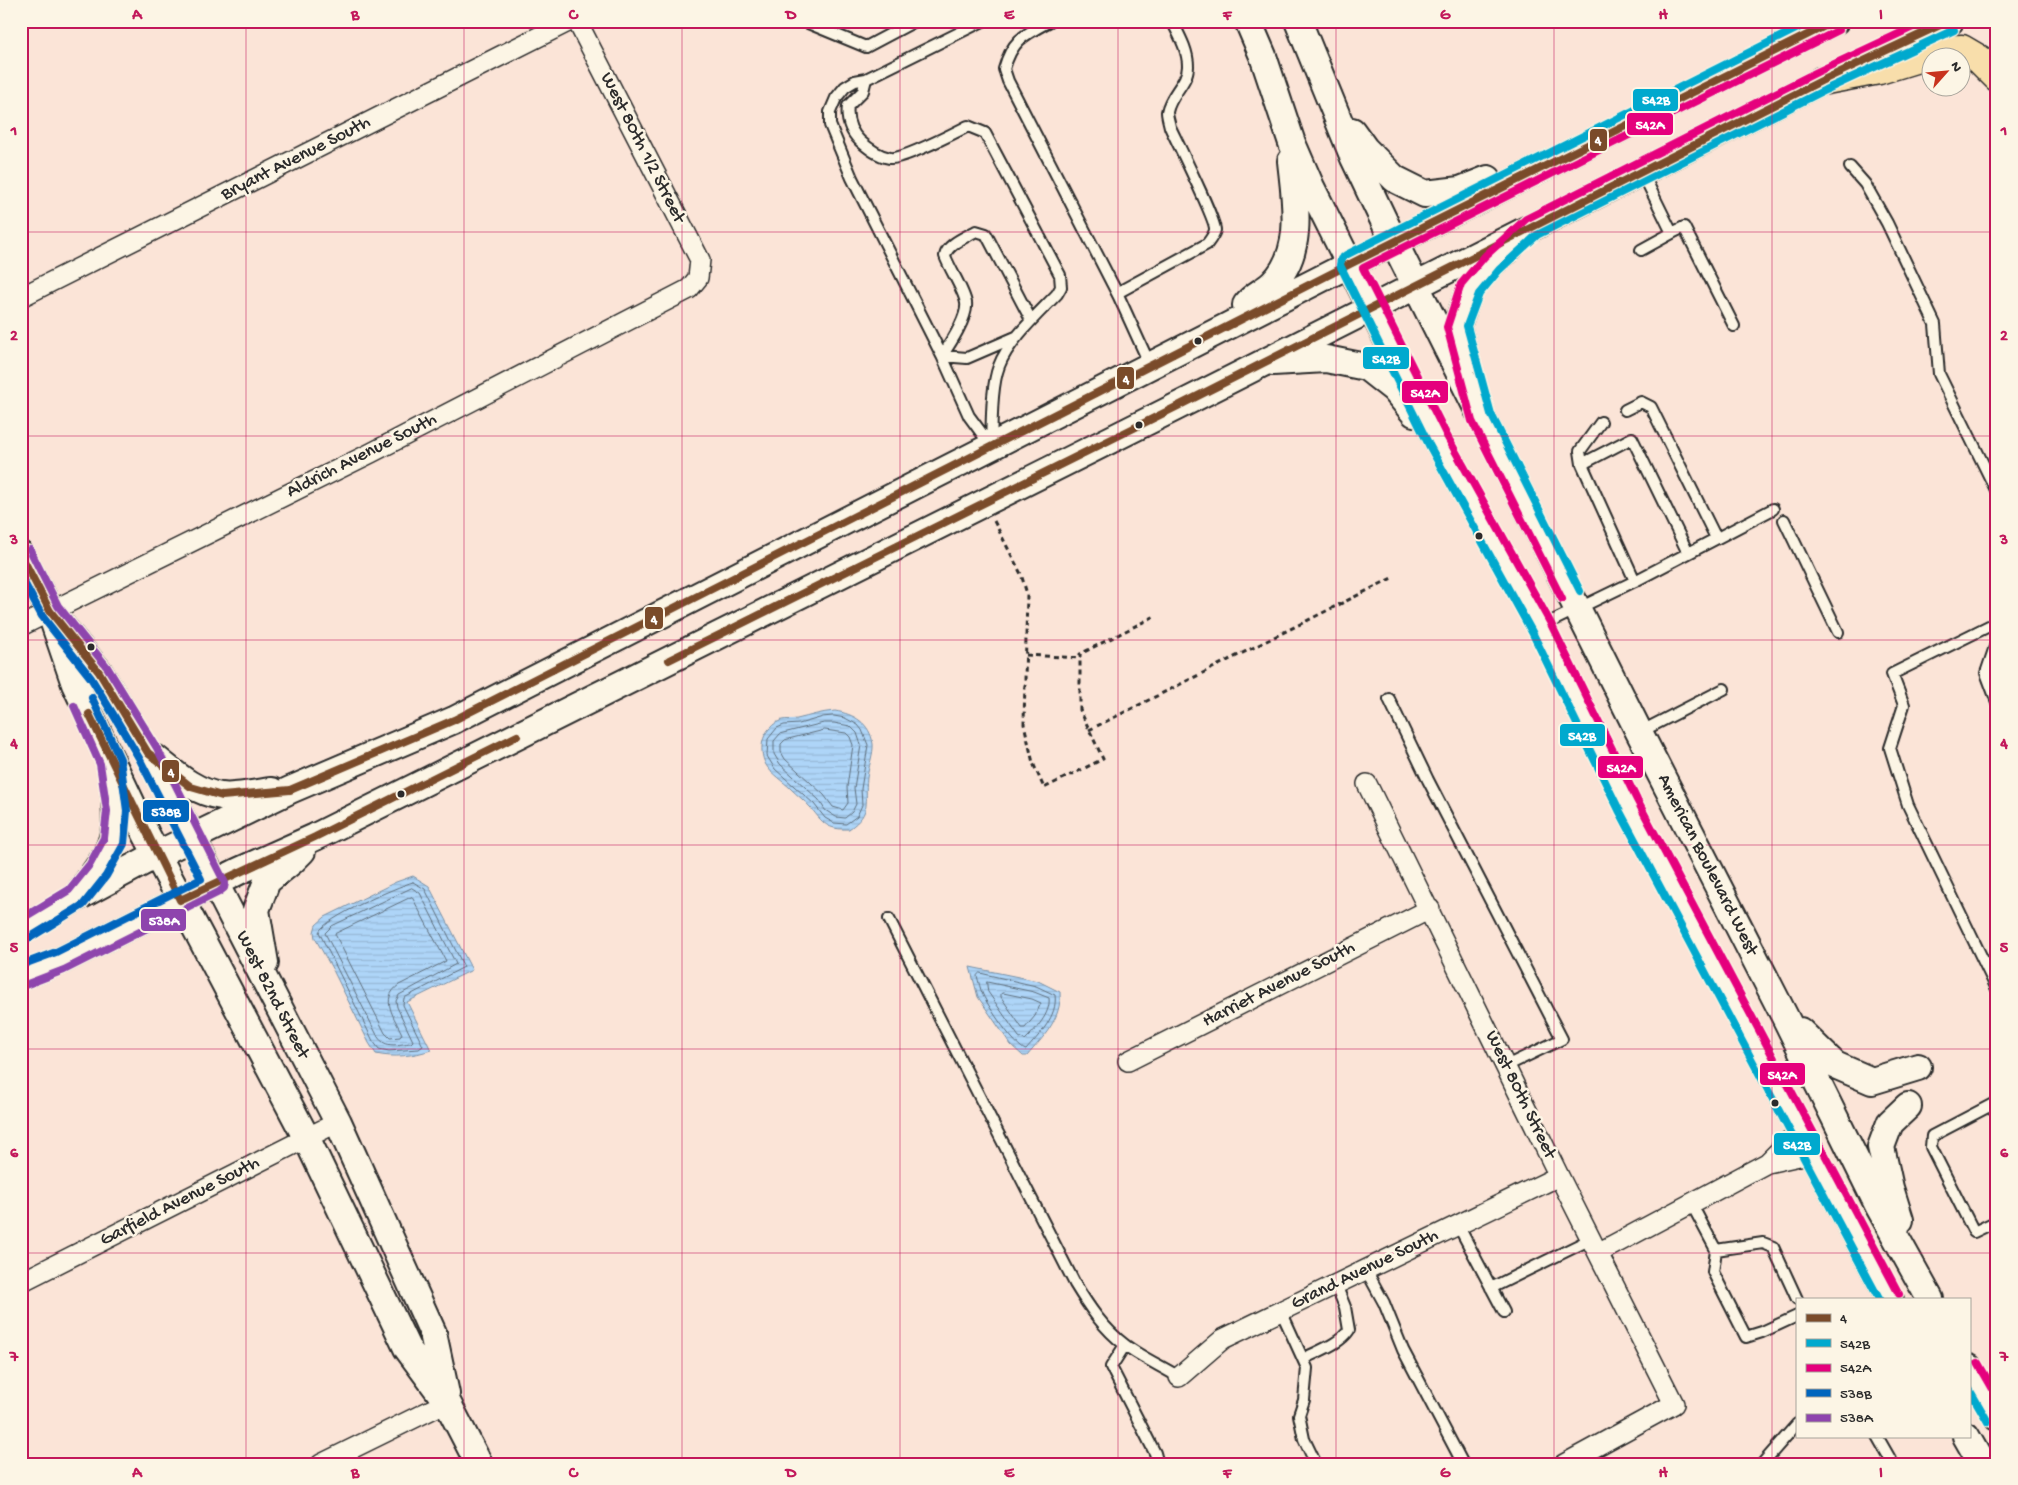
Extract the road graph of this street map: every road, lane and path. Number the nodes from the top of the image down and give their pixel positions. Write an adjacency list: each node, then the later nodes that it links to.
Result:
1 (570, 21): 28 (street, Bryant Avenue South)
2 (577, 21): 25 (street, West 80th 1/2 Street)
3 (803, 21): 4 (lane)
4 (915, 21)
5 (983, 21): 13 (lane)
6 (1050, 21): 27 (lane)
7 (1172, 21): 27 (lane)
8 (1248, 21): 16 (main road)
9 (1298, 21): 15 (main road, American Boulevard West)
10 (1835, 21): 18 (main road)
11 (1950, 21): 14 (main road)
12 (1997, 77): 14 (highway)
13 (866, 79): 30 (lane); 34 (lane)
14 (1820, 81): 19 (main road)
15 (1329, 96): 18 (main road); 22 (main road, American Boulevard West)
16 (1287, 130): 24 (main road); 31 (main road)
17 (1850, 167): 43 (lane)
18 (1540, 168): 22 (main road)
19 (1641, 171): 20 (main road); 21 (lane)
20 (1531, 227): 26 (main road); 38 (main road)
21 (1672, 233): 23 (lane); 32 (lane)
22 (1394, 242): 24 (main road); 26 (main road, American Boulevard West)
23 (1642, 250)
24 (1350, 264): 29 (main road); 31 (main road)
25 (698, 278): 53 (street, Aldrich Avenue South)
26 (1416, 285): 29 (main road); 38 (main road, American Boulevard West)
27 (1117, 293): 36 (lane)
28 (21, 297)
29 (1372, 308): 35 (main road); 40 (main road)
30 (1031, 320): 33 (lane); 34 (lane)
31 (1233, 323): 36 (main road)
32 (1734, 326)
33 (1018, 336): 34 (lane); 41 (lane)
34 (942, 356): 41 (lane)
35 (1262, 363): 40 (main road); 44 (main road)
36 (1150, 365): 41 (main road)
37 (1625, 410): 47 (lane)
38 (1482, 418): 52 (main road, American Boulevard West)
39 (1601, 422): 42 (lane)
40 (1438, 441): 57 (main road)
41 (991, 446): 70 (main road)
42 (1582, 464): 48 (lane); 51 (lane)
43 (1997, 492)
44 (985, 502): 60 (path); 71 (main road)
45 (1773, 509): 47 (lane)
46 (1784, 520): 58 (lane)
47 (1716, 538): 48 (lane)
48 (1688, 553): 51 (lane)
49 (21, 555): 53 (main road, West 82nd Street)
50 (1392, 578): 65 (path)
51 (1636, 581): 52 (lane)
52 (1578, 608): 57 (lane); 66 (main road, American Boulevard West)
53 (50, 611): 56 (street, Aldrich Avenue South); 67 (main road, West 82nd Street); 68 (main road, West 82nd Street)
54 (1155, 616): 61 (path)
55 (1997, 622): 81 (lane)
56 (21, 626)
57 (1541, 627): 90 (main road)
58 (1838, 632)
59 (1997, 641): 64 (lane)
60 (1026, 655): 61 (path); 65 (path)
61 (1080, 658): 65 (path)
62 (1724, 689): 66 (lane)
63 (1389, 699): 85 (lane)
64 (1997, 702)
65 (1089, 730)
66 (1639, 732): 83 (main road, American Boulevard West)
67 (148, 753): 70 (main road); 72 (main road, West 82nd Street)
68 (110, 761): 73 (main road, West 82nd Street); 75 (main road)
69 (1367, 784): 77 (street, West 80th Street)
70 (290, 790): 72 (main road)
71 (315, 837): 74 (main road); 82 (main road)
72 (191, 838): 73 (main road); 74 (main road, West 82nd Street)
73 (156, 855): 75 (main road); 76 (main road, West 82nd Street)
74 (214, 883): 76 (main road); 82 (main road, West 82nd Street)
75 (76, 898): 79 (main road)
76 (180, 900): 80 (main road); 91 (main road, West 82nd Street)
77 (1430, 909): 84 (street, Harriet Avenue South); 85 (street, West 80th Street)
78 (889, 919): 110 (lane)
79 (21, 931)
80 (21, 976)
81 (1997, 988)
82 (274, 1001): 89 (main road, West 82nd Street)
83 (1785, 1017): 86 (main road); 104 (main road, American Boulevard West)
84 (1128, 1061)
85 (1506, 1066): 94 (street, West 80th Street)
86 (1918, 1067)
87 (1997, 1102): 96 (lane)
88 (1908, 1106): 104 (main road)
89 (338, 1122): 91 (street, Garfield Avenue South); 114 (main road, West 82nd Street)
90 (1800, 1130): 92 (main road); 93 (street)
91 (306, 1139): 101 (street, Garfield Avenue South); 114 (main road, West 82nd Street)
92 (1813, 1153): 93 (street); 106 (main road)
93 (1767, 1163): 95 (street)
94 (1559, 1176): 97 (street, Grand Avenue South); 98 (street, West 80th Street)
95 (1691, 1203): 98 (street); 99 (lane)
96 (1997, 1222)
97 (1458, 1225): 100 (street, Grand Avenue South); 103 (lane)
98 (1594, 1246): 103 (lane); 124 (street, West 80th Street)
99 (1716, 1250): 105 (lane); 109 (lane)
100 (1366, 1270): 102 (street, Grand Avenue South); 123 (lane)
101 (21, 1282)
102 (1336, 1284): 107 (street, Grand Avenue South); 111 (lane)
103 (1492, 1288): 108 (lane)
104 (1924, 1288)
105 (1797, 1298)
106 (1889, 1298)
107 (1282, 1311): 111 (lane); 113 (street, Grand Avenue South)
108 (1504, 1312)
109 (1796, 1316)
110 (1125, 1345): 113 (lane); 121 (lane)
111 (1303, 1359): 122 (lane)
112 (1970, 1370): 115 (main road)
113 (1179, 1377)
114 (447, 1402): 119 (street); 120 (main road, West 82nd Street)
115 (1997, 1417)
116 (1796, 1425): 125 (lane)
117 (1878, 1438): 126 (lane)
118 (1967, 1438): 127 (main road)
119 (321, 1464)
120 (479, 1464)
121 (1158, 1464)
122 (1316, 1464)
123 (1463, 1464)
124 (1564, 1464)
125 (1762, 1464)
126 (1893, 1464)
127 (1982, 1464)

